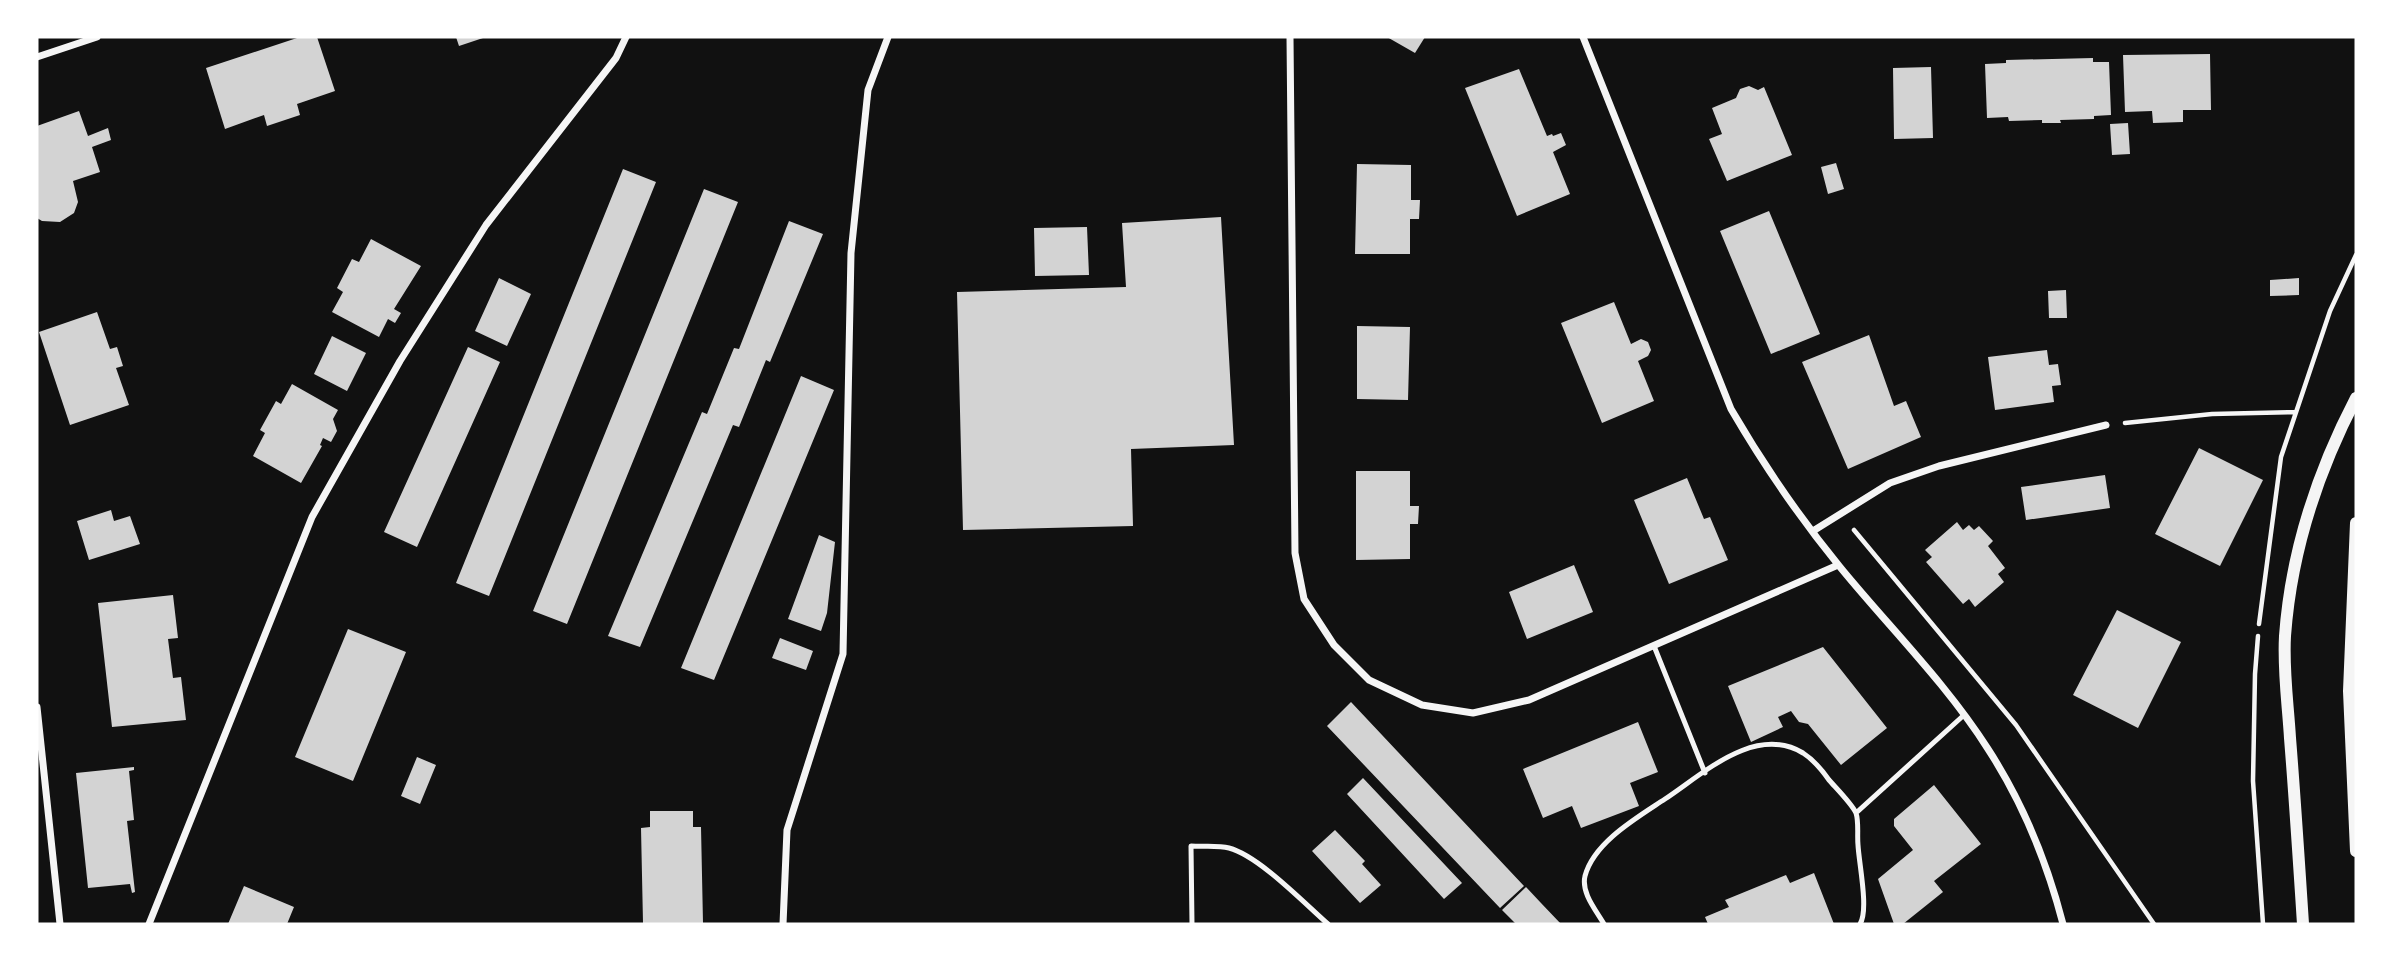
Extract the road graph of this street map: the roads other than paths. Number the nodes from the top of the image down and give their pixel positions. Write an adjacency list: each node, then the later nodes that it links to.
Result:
1 (97, 37): 6 (street)
2 (626, 37): 19 (street)
3 (888, 37): 20 (street)
4 (1290, 37): 12 (street)
5 (1583, 37): 10 (street)
6 (37, 57)
7 (2356, 398): 26 (street)
8 (2106, 425): 10 (street)
9 (2356, 523): 17 (street)
10 (1813, 531): 11 (street)
11 (1838, 565): 12 (street); 14 (street)
12 (1654, 646): 15 (lane)
13 (37, 707): 18 (street)
14 (1964, 715): 16 (lane); 25 (street)
15 (1704, 773): 16 (lane); 23 (lane)
16 (1856, 813): 24 (lane)
17 (2356, 851)
18 (60, 924)
19 (149, 924)
20 (783, 924)
21 (1192, 924): 22 (lane)
22 (1328, 924)
23 (1604, 924)
24 (1860, 924)
25 (2063, 924)
26 (2303, 924)

